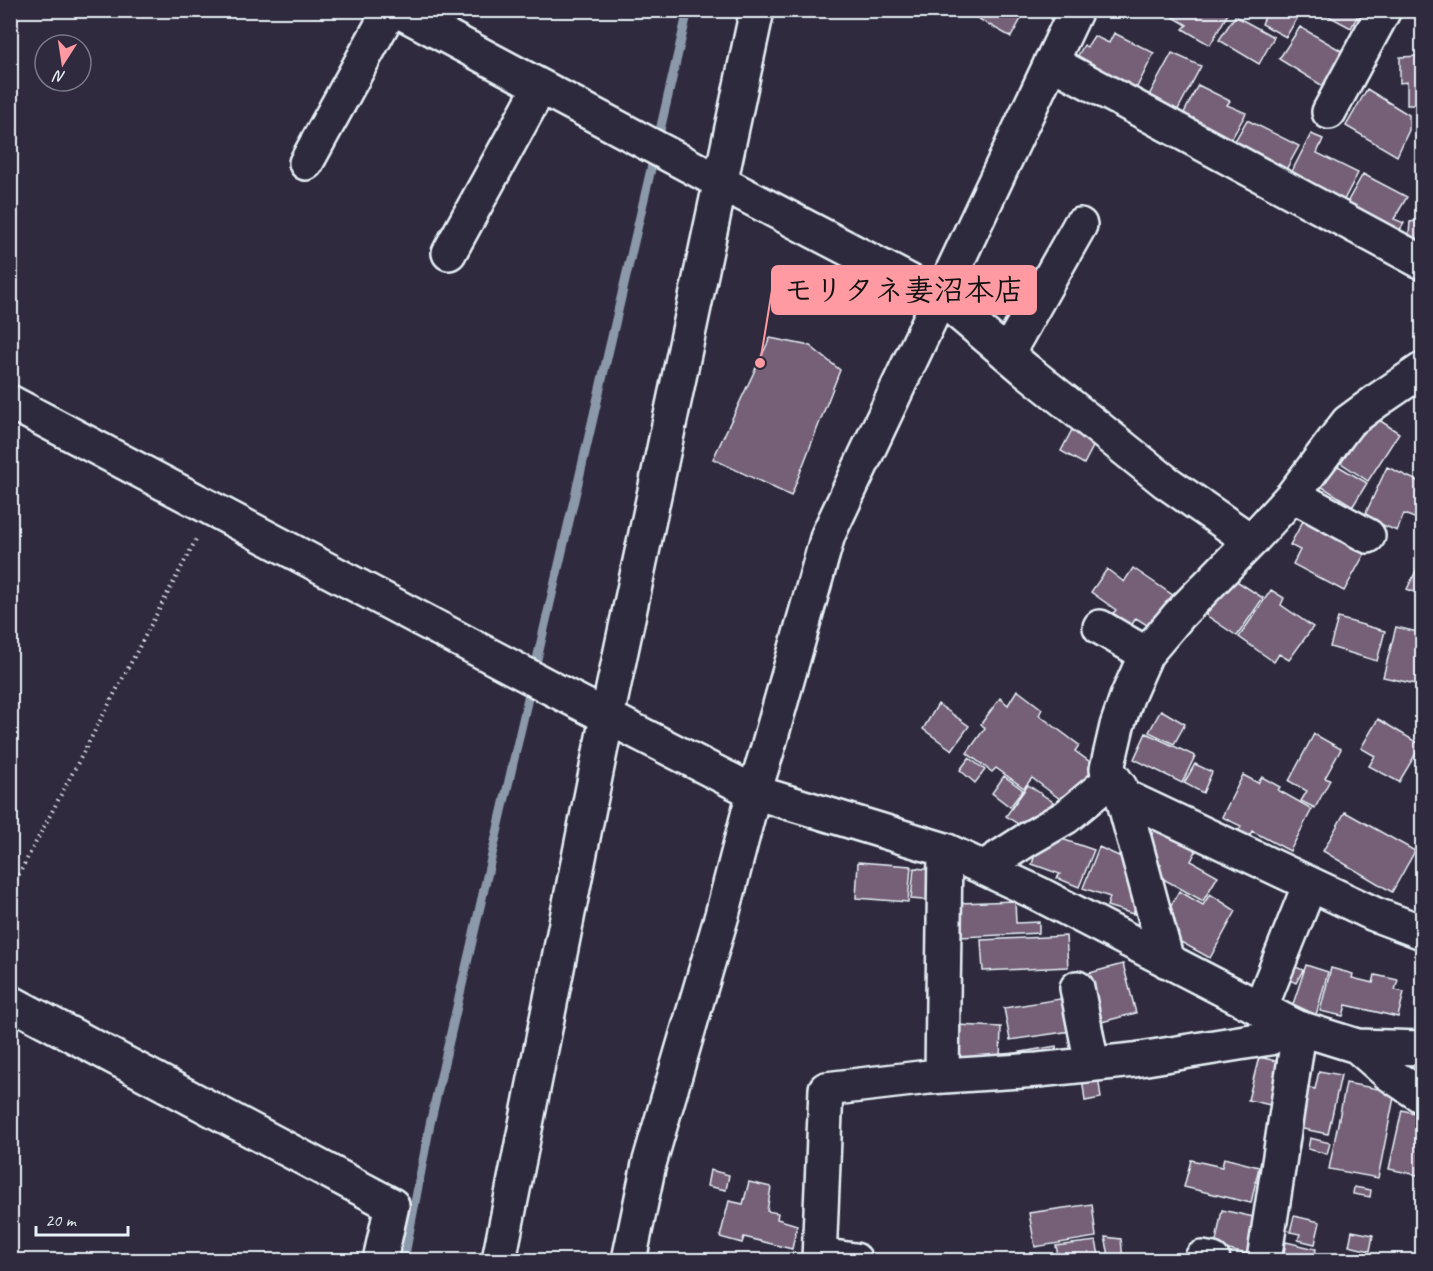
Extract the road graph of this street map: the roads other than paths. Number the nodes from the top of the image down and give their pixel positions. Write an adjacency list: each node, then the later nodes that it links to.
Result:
1 (390, 10): 9 (street)
2 (397, 10): 7 (street)
3 (757, 10): 10 (street)
4 (1076, 10): 6 (street)
5 (1384, 10): 8 (street)
6 (1051, 62): 13 (street); 14 (street)
7 (540, 87): 10 (street); 12 (street)
8 (1329, 112)
9 (306, 163)
10 (720, 182): 14 (street); 23 (street)
11 (1080, 225): 15 (street)
12 (449, 253)
13 (1422, 262)
14 (940, 297): 15 (street); 25 (street)
15 (1007, 354): 20 (street)
16 (1420, 376): 18 (street)
17 (10, 402): 23 (street)
18 (1293, 495): 19 (street); 20 (street)
19 (1368, 536)
20 (1251, 541): 22 (street)
21 (1100, 627): 22 (street)
22 (1146, 654): 24 (street)
23 (607, 717): 25 (street); 42 (street)
24 (1117, 786): 27 (street); 28 (street); 30 (street)
25 (754, 792): 26 (street); 43 (street)
26 (945, 850): 27 (street); 38 (street)
27 (983, 868): 30 (street)
28 (1310, 884): 29 (street); 33 (street)
29 (1422, 932)
30 (1167, 961): 33 (street)
31 (1077, 988): 37 (street)
32 (10, 1002): 41 (street)
33 (1260, 1009): 34 (street)
34 (1293, 1026): 35 (street); 37 (street); 45 (street)
35 (1357, 1046): 36 (street); 39 (street)
36 (1422, 1048)
37 (1092, 1064): 38 (street)
38 (942, 1076): 40 (street)
39 (1422, 1096)
40 (819, 1258): 44 (street)
41 (380, 1260)
42 (499, 1260)
43 (629, 1260)
44 (855, 1260)
45 (1264, 1260)

